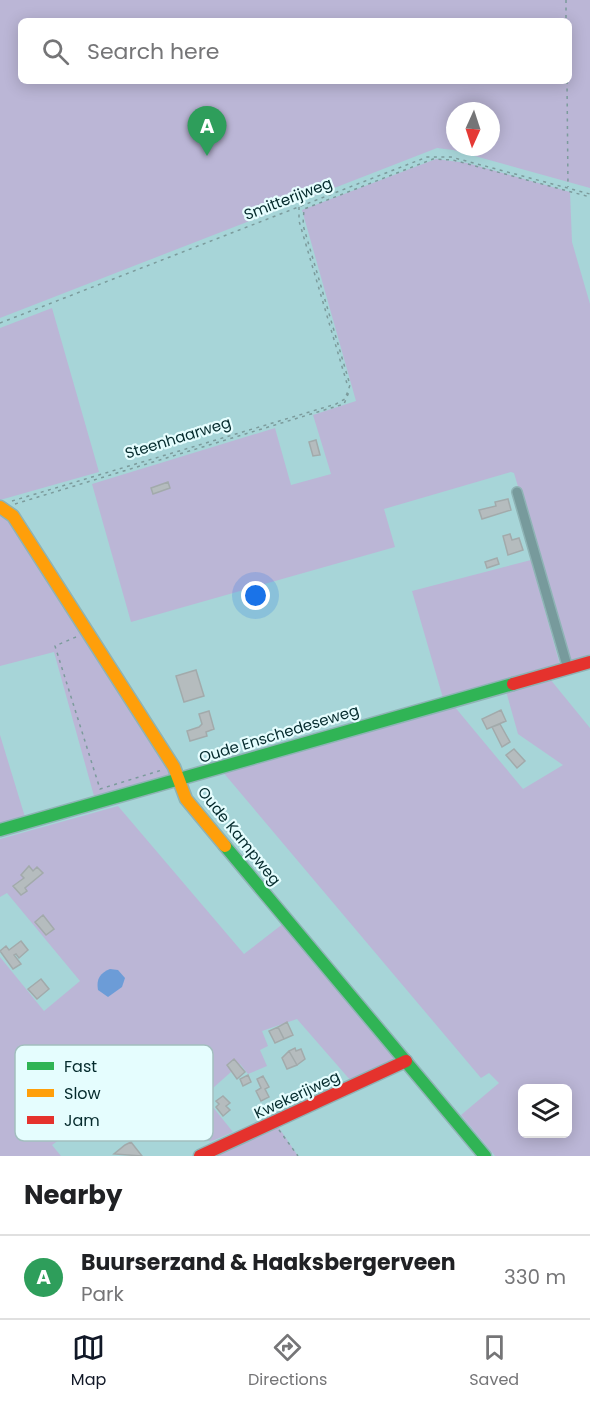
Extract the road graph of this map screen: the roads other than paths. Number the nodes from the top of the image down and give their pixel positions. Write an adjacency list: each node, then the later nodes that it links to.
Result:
1 (517, 492): 4 (street)
2 (3, 508): 5 (street, Oude Kampweg)
3 (590, 662): 4 (street, Oude Enschedeseweg)
4 (568, 669): 5 (street, Oude Enschedeseweg)
5 (179, 779): 6 (street, Oude Enschedeseweg); 7 (street, Oude Kampweg)
6 (0, 830)
7 (406, 1061): 8 (street, Kwekerijweg); 9 (street, Oude Kampweg)
8 (200, 1156)
9 (485, 1156)

